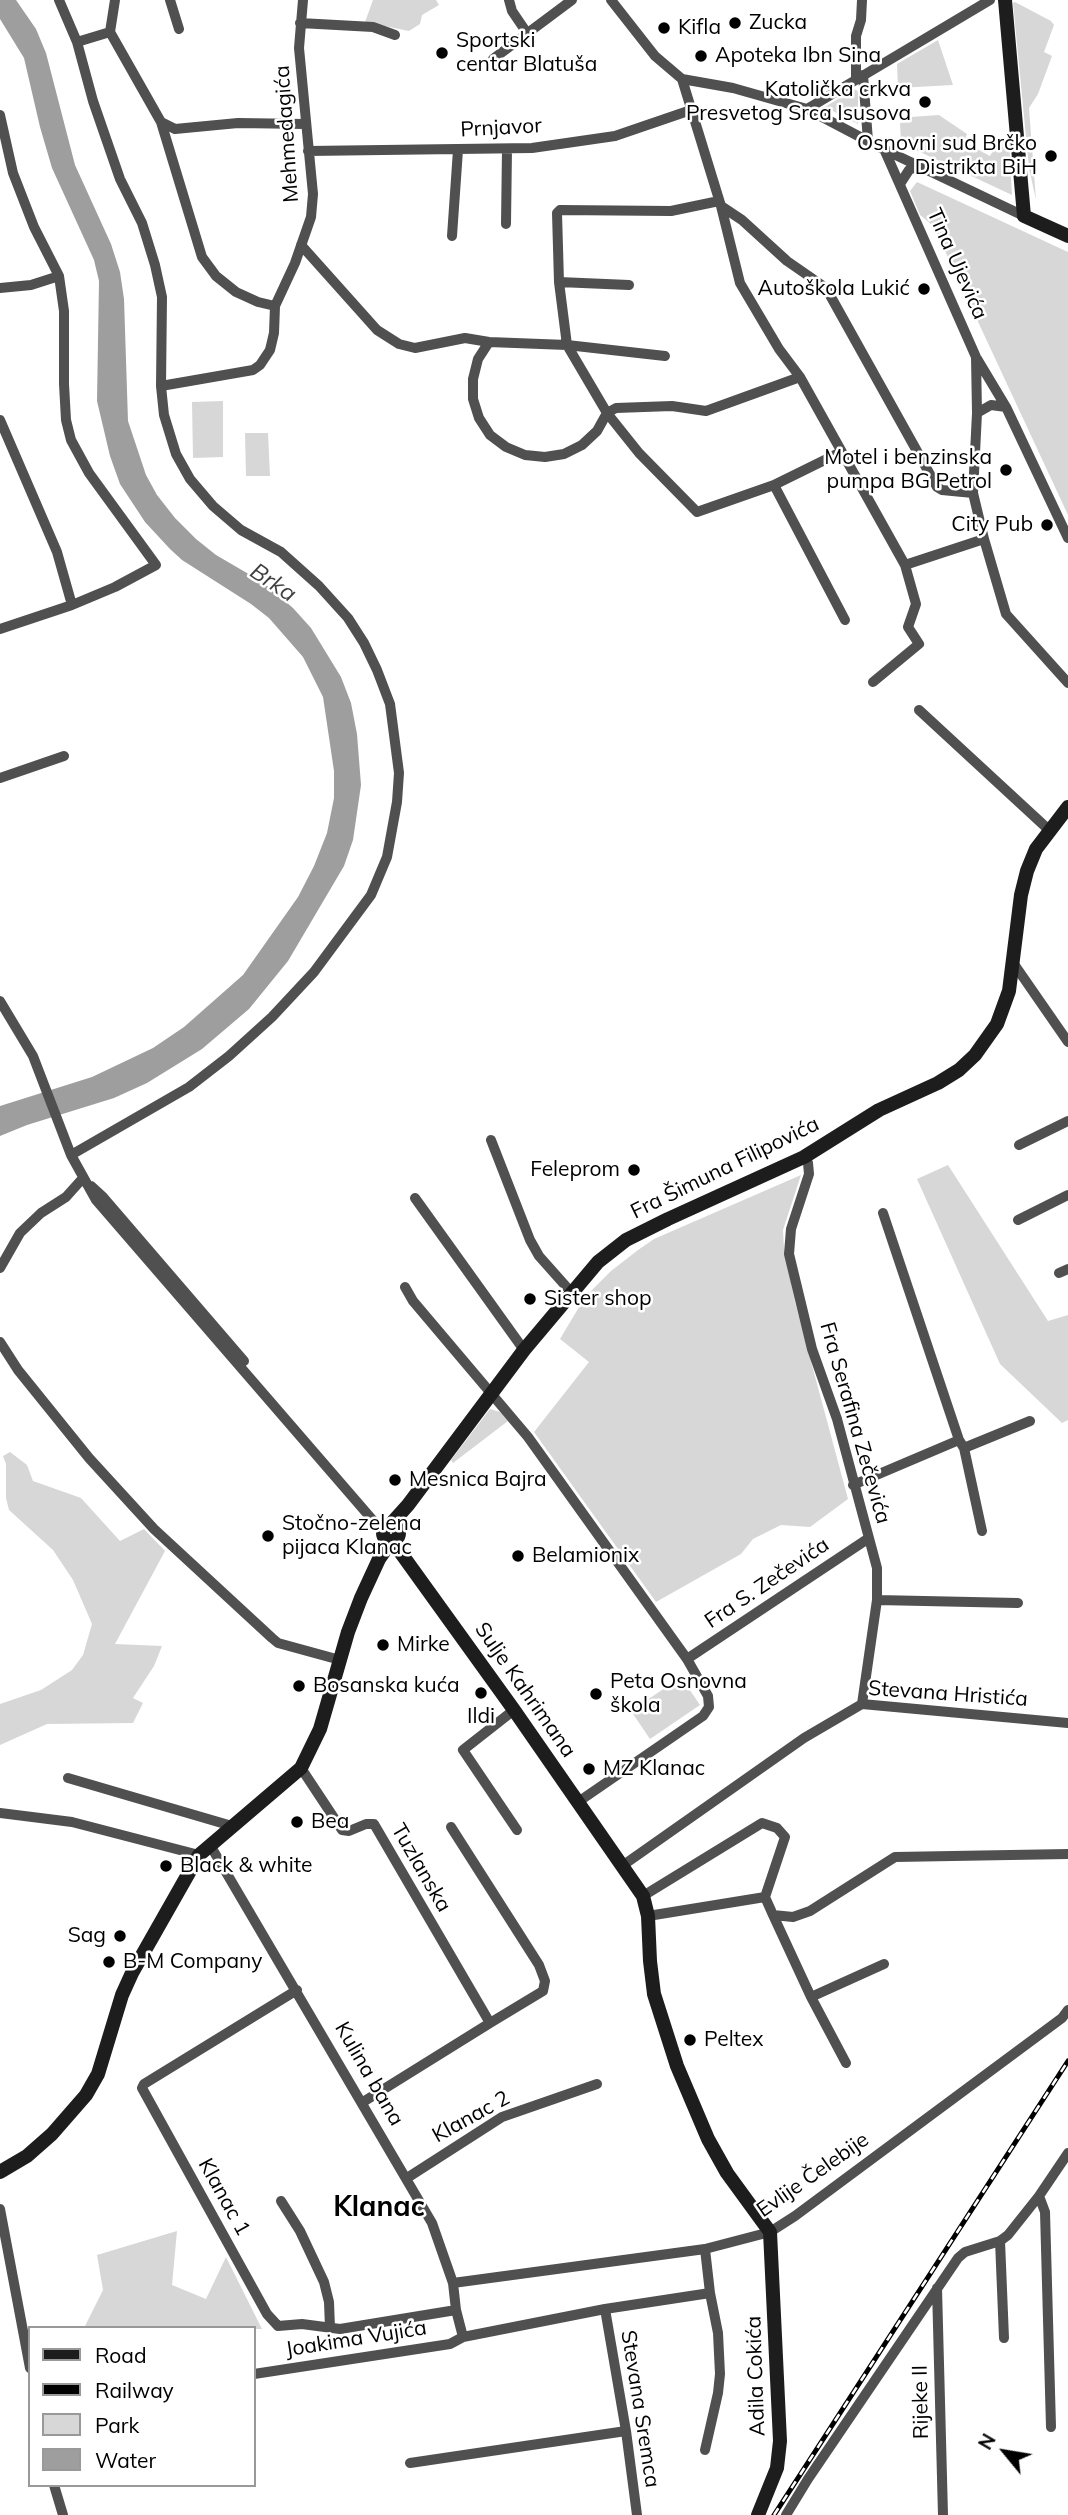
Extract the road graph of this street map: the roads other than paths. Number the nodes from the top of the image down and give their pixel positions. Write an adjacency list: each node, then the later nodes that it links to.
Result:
1 (59, 0): 16 (street)
2 (116, 0): 13 (street)
3 (170, 0): 12 (street)
4 (303, 0): 11 (street, Mehmedagića)
5 (509, 0): 14 (street)
6 (572, 0): 14 (street)
7 (611, 0): 19 (street)
8 (862, 0): 18 (street)
9 (990, 0): 18 (street)
10 (1004, 0): 34 (main road)
11 (300, 23): 15 (street); 24 (street, Mehmedagića)
12 (178, 29)
13 (110, 32): 16 (street); 23 (street)
14 (527, 33): 17 (street)
15 (395, 35)
16 (77, 41): 49 (street)
17 (493, 59)
18 (859, 77): 20 (street); 25 (street)
19 (682, 79): 20 (street); 21 (street)
20 (807, 109): 25 (street)
21 (691, 110): 27 (street, Prnjavor); 33 (street)
22 (0, 115): 26 (street)
23 (161, 122): 24 (street); 43 (street)
24 (305, 124): 30 (street, Mehmedagića)
25 (868, 141): 28 (street)
26 (4, 149): 39 (street)
27 (507, 149): 29 (street, Prnjavor); 35 (street)
28 (883, 149): 31 (street); 32 (street, Tina Ujevića)
29 (458, 150): 30 (street, Prnjavor); 36 (street)
30 (308, 151): 38 (street, Mehmedagića)
31 (918, 166): 32 (street); 34 (street)
32 (900, 184): 47 (street, Tina Ujevića)
33 (720, 203): 40 (street); 48 (street); 56 (street)
34 (1024, 216): 37 (main road)
35 (506, 224)
36 (452, 236)
37 (1068, 236)
38 (301, 245): 43 (street, Mehmedagića); 44 (street)
39 (59, 276): 42 (street); 60 (street)
40 (559, 282): 41 (street); 45 (street)
41 (629, 285)
42 (0, 288)
43 (275, 306): 49 (street)
44 (489, 342): 45 (street); 51 (street)
45 (567, 345): 46 (street); 51 (street)
46 (665, 356)
47 (976, 357): 50 (street, Tina Ujevića); 52 (street, Tina Ujevića)
48 (800, 377): 51 (street); 54 (street)
49 (161, 386): 76 (street)
50 (1006, 407): 52 (street); 57 (street, Tina Ujevića)
51 (607, 413): 55 (street)
52 (977, 413): 56 (street, Tina Ujevića)
53 (0, 420): 60 (street)
54 (841, 452): 55 (street); 59 (street)
55 (774, 485): 61 (street)
56 (973, 493): 58 (street, Tina Ujevića)
57 (1068, 538)
58 (984, 539): 59 (street); 64 (street, Tina Ujevića)
59 (905, 565): 63 (street)
60 (72, 605): 62 (street)
61 (845, 620)
62 (0, 629)
63 (873, 682)
64 (1068, 683)
65 (919, 710): 69 (street)
66 (64, 757): 67 (street)
67 (0, 778)
68 (1068, 807): 69 (main road, Fra Šimuna Filipovića)
69 (1049, 830): 70 (main road, Fra Šimuna Filipovića)
70 (1014, 964): 72 (street); 77 (main road, Fra Šimuna Filipovića)
71 (0, 1001): 76 (street)
72 (1068, 1042)
73 (1068, 1121): 75 (street)
74 (491, 1140): 85 (street)
75 (1019, 1145)
76 (71, 1155): 78 (street)
77 (804, 1157): 85 (main road, Fra Šimuna Filipovića); 91 (street, Fra Serafina Zečevića)
78 (83, 1178): 83 (street); 93 (street)
79 (1068, 1195): 82 (street)
80 (415, 1198): 87 (street)
81 (883, 1213): 90 (street)
82 (1018, 1220)
83 (0, 1268)
84 (405, 1287): 88 (street)
85 (571, 1292): 87 (main road, Fra Šimuna Filipovića)
86 (0, 1342): 98 (street)
87 (524, 1350): 88 (main road, Fra Šimuna Filipovića)
88 (492, 1392): 93 (main road, Fra Šimuna Filipovića); 97 (street)
89 (1030, 1421): 90 (street)
90 (962, 1444): 91 (street); 92 (street)
91 (853, 1485): 94 (street, Fra Serafina Zečevića)
92 (982, 1531)
93 (392, 1536): 98 (main road, Fra Šimuna Filipovića); 100 (main road, Sulje Kahrimana)
94 (869, 1538): 95 (street, Fra Serafina Zečevića); 97 (street, Fra S. Zečevića)
95 (877, 1600): 96 (street); 99 (street, Fra Serafina Zečevića)
96 (1018, 1603)
97 (687, 1659): 104 (street)
98 (340, 1660): 102 (main road, Fra Šimuna Filipovića)
99 (862, 1704): 101 (street, Stevana Hristića); 112 (street, Stevana Hristića)
100 (514, 1710): 104 (main road, Sulje Kahrimana); 108 (street)
101 (1068, 1723)
102 (301, 1768): 106 (main road); 121 (street, Tuzlanska)
103 (68, 1779): 106 (street)
104 (578, 1802): 112 (main road, Sulje Kahrimana)
105 (0, 1813): 111 (street)
106 (232, 1826): 109 (main road)
107 (451, 1827): 121 (street)
108 (517, 1830)
109 (210, 1845): 111 (main road); 118 (street, Kulina bana)
110 (1068, 1854): 115 (street)
111 (199, 1855): 126 (main road)
112 (622, 1866): 113 (main road, Sulje Kahrimana)
113 (643, 1896): 114 (street); 116 (main road, Sulje Kahrimana)
114 (765, 1897): 115 (street); 116 (street)
115 (773, 1915): 119 (street)
116 (648, 1916): 131 (main road, Sulje Kahrimana)
117 (884, 1964): 119 (street)
118 (297, 1990): 124 (street, Kulina bana); 139 (street, Klanac 1)
119 (811, 1997): 122 (street)
120 (1068, 2010): 131 (street, Evlije Čelebije)
121 (490, 2023): 124 (street)
122 (846, 2063)
123 (597, 2084): 127 (street, Klanac 2)
124 (363, 2102): 127 (street, Kulina bana)
125 (1068, 2153): 128 (street)
126 (0, 2172)
127 (407, 2178): 134 (street, Kulina bana)
128 (1039, 2196): 132 (street); 144 (street)
129 (281, 2201): 139 (street)
130 (0, 2209): 142 (street)
131 (771, 2232): 133 (street, Evlije Čelebije); 151 (main road, Adila Cokića)
132 (1000, 2241): 135 (street); 141 (street)
133 (705, 2249): 134 (street, Evlije Čelebije); 136 (street)
134 (453, 2283): 138 (street, Kulina bana)
135 (937, 2288): 152 (street); 153 (street, Rijeke II)
136 (710, 2293): 137 (street, Joakima Vujića); 146 (street)
137 (605, 2309): 140 (street, Joakima Vujića); 145 (street, Stevana Sremca)
138 (456, 2310): 139 (street, Klanac 1); 140 (street, Kulina bana)
139 (330, 2328)
140 (463, 2337): 143 (street, Joakima Vujića)
141 (1004, 2338)
142 (28, 2357)
143 (256, 2374)
144 (1051, 2427)
145 (626, 2431): 147 (street); 150 (street, Stevana Sremca)
146 (705, 2450)
147 (410, 2463)
148 (55, 2487): 149 (street)
149 (63, 2515)
150 (637, 2515)
151 (758, 2515)
152 (786, 2515)
153 (943, 2515)

